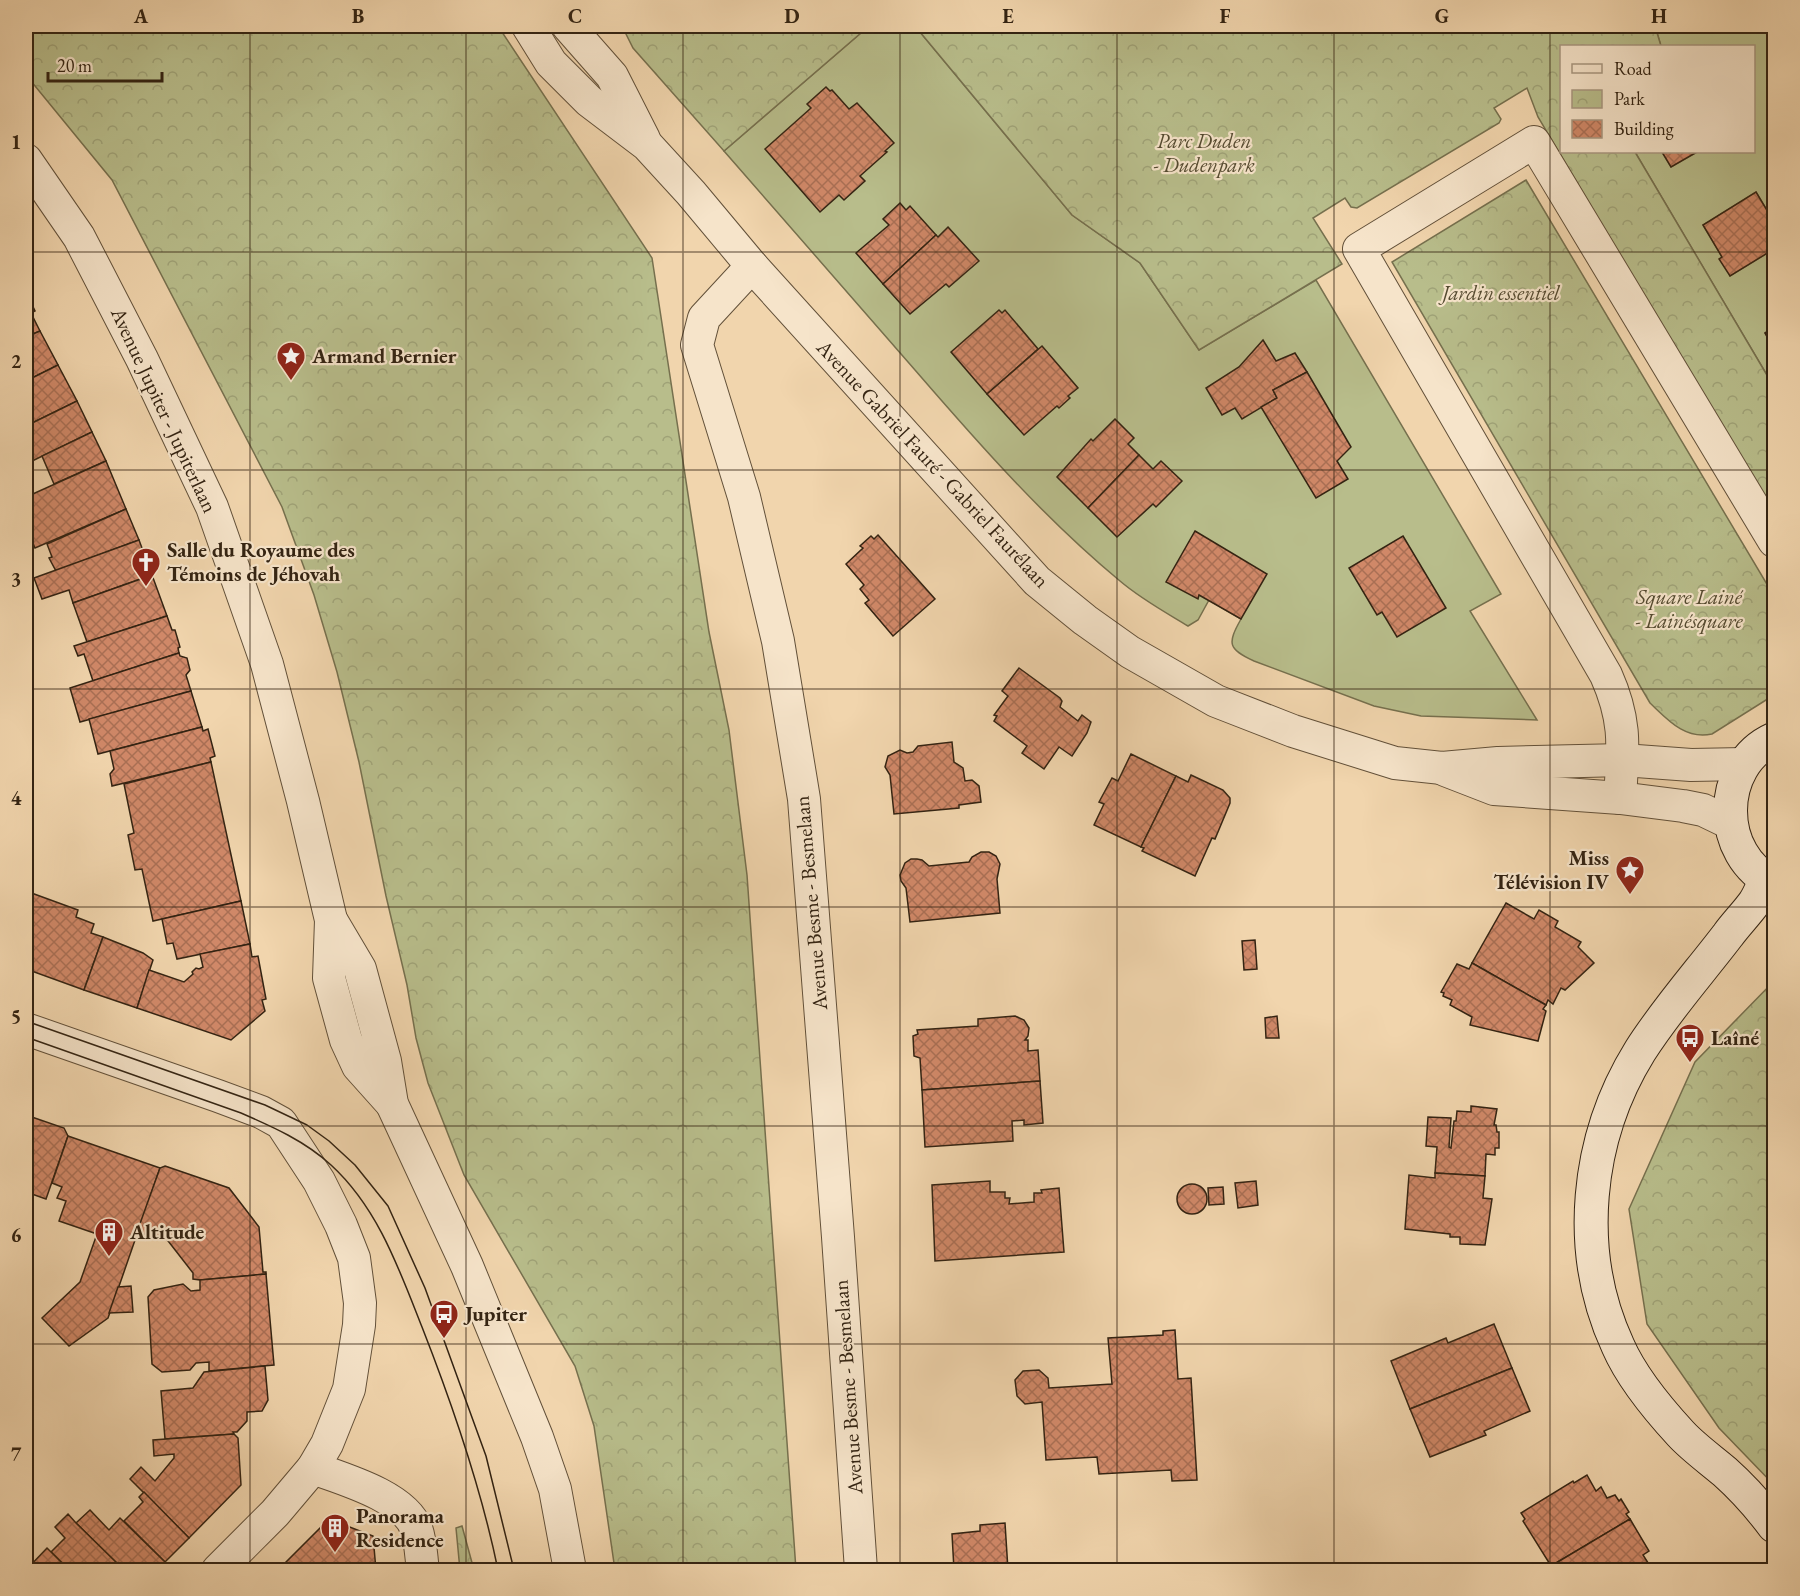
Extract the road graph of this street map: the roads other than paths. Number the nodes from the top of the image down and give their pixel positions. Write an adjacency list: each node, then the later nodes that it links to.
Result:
1 (528, 26): 3 (street, Avenue Gabriel Fauré - Gabriel Faurélaan)
2 (568, 26): 3 (street, Avenue Gabriel Fauré - Gabriel Faurélaan)
3 (646, 145): 5 (street, Avenue Gabriel Fauré - Gabriel Faurélaan)
4 (31, 178): 19 (street, Avenue Jupiter - Jupiterlaan)
5 (752, 266): 10 (street, Avenue Gabriel Fauré - Gabriel Faurélaan); 20 (street, Avenue Besme - Besmelaan)
6 (1774, 541): 8 (street)
7 (1774, 739): 9 (main road)
8 (1623, 760): 9 (street, Avenue Gabriel Fauré - Gabriel Faurélaan); 10 (street, Avenue Gabriel Fauré - Gabriel Faurélaan); 11 (street)
9 (1744, 764): 12 (main road)
10 (1442, 768): 11 (street, Avenue Gabriel Fauré - Gabriel Faurélaan)
11 (1620, 798): 12 (street, Avenue Gabriel Fauré - Gabriel Faurélaan)
12 (1730, 823): 13 (main road)
13 (1770, 881): 16 (main road)
14 (26, 1029): 15 (street)
15 (313, 1468): 17 (street); 18 (street)
16 (1774, 1526)
17 (218, 1570)
18 (423, 1570)
19 (570, 1570)
20 (861, 1570)

